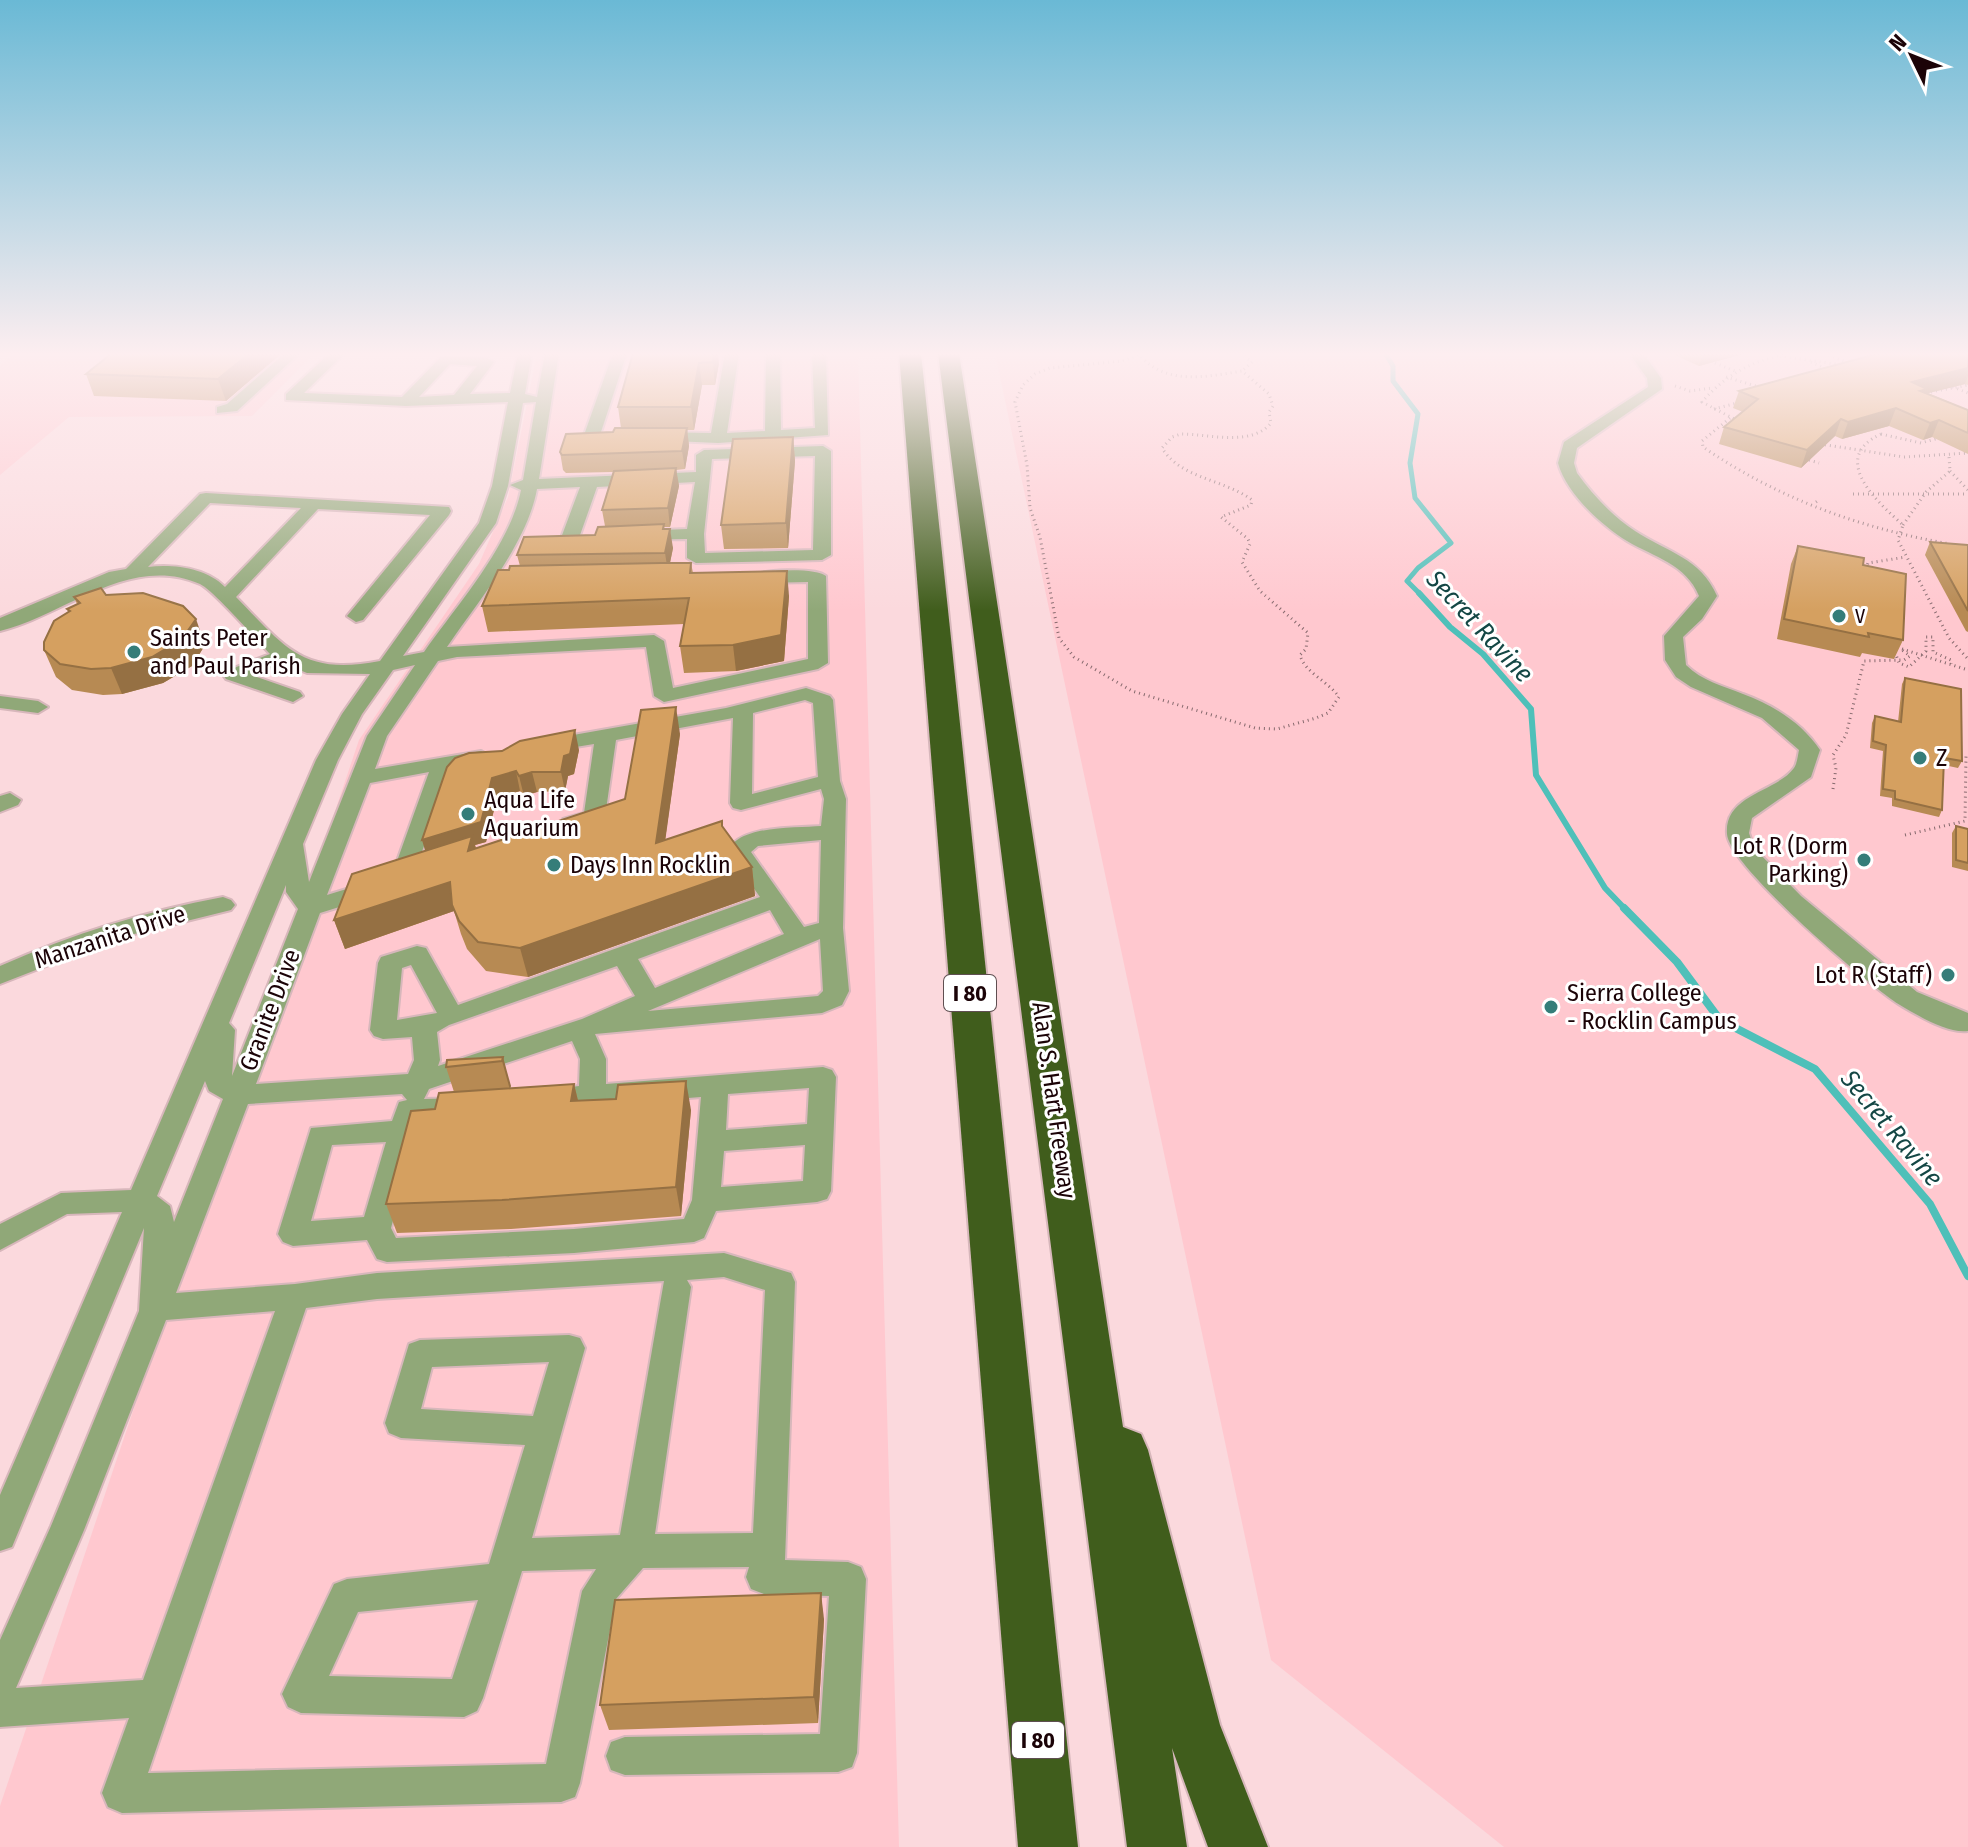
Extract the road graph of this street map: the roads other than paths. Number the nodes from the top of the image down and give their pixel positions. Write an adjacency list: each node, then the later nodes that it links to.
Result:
1 (508, 439): 9 (street, Granite Drive)
2 (539, 439): 8 (street, Granite Drive)
3 (918, 439): 71 (highway, I 80)
4 (960, 439): 62 (highway, Alan S. Hart Freeway)
5 (1579, 439): 49 (street)
6 (704, 477): 7 (street); 11 (street); 11 (street)
7 (590, 482): 8 (street); 13 (street)
8 (530, 484): 9 (street); 15 (street, Granite Drive)
9 (500, 486): 25 (street, Granite Drive)
10 (314, 504): 16 (street); 20 (street); 21 (street)
11 (695, 534): 12 (street)
12 (617, 537)
13 (570, 538)
14 (529, 540): 15 (street)
15 (509, 541): 19 (street, Granite Drive)
16 (133, 572): 20 (street); 22 (street)
17 (737, 578): 24 (street)
18 (499, 583): 19 (street)
19 (479, 584): 24 (street, Granite Drive)
20 (225, 598): 23 (street)
21 (356, 616)
22 (0, 625)
23 (283, 656): 25 (street); 26 (street)
24 (427, 659): 25 (street); 32 (street, Granite Drive)
25 (386, 667): 36 (street, Granite Drive)
26 (293, 696)
27 (0, 702): 28 (street)
28 (38, 707)
29 (743, 711): 30 (street); 33 (street); 33 (street)
30 (606, 735): 31 (street); 34 (street)
31 (443, 764): 32 (street); 38 (street)
32 (360, 778): 41 (street, Granite Drive)
33 (829, 781): 35 (street)
34 (549, 832)
35 (832, 832): 39 (street); 42 (street)
36 (293, 842): 41 (street); 47 (street, Granite Drive)
37 (428, 872): 38 (street)
38 (402, 880): 41 (street)
39 (775, 900): 43 (street); 44 (street)
40 (223, 905): 45 (street, Manzanita Drive)
41 (310, 908): 54 (street, Granite Drive)
42 (831, 928): 43 (street); 50 (street)
43 (798, 937): 46 (street)
44 (623, 955): 46 (street); 48 (street)
45 (5, 966)
46 (650, 1000): 50 (street)
47 (224, 1008): 54 (street); 59 (street, Granite Drive)
48 (452, 1017): 51 (street); 51 (street)
49 (1968, 1022)
50 (585, 1026): 53 (street); 55 (street)
51 (424, 1027): 55 (street)
52 (715, 1085): 53 (street); 56 (street); 57 (street)
53 (592, 1094): 55 (street)
54 (237, 1095): 55 (street); 65 (street, Granite Drive)
55 (410, 1108): 60 (street); 60 (street)
56 (820, 1134): 57 (street); 58 (street)
57 (711, 1141): 58 (street)
58 (706, 1200): 60 (street)
59 (143, 1201): 61 (street); 65 (street); 67 (street, Granite Drive)
60 (376, 1228)
61 (0, 1238)
62 (1079, 1273): 78 (highway, Alan S. Hart Freeway); 79 (highway)
63 (676, 1287): 69 (street)
64 (295, 1297): 65 (street); 68 (street); 73 (street)
65 (153, 1308): 72 (street, Granite Drive)
66 (546, 1431): 66 (street); 70 (street)
67 (2, 1536)
68 (770, 1550): 69 (street); 75 (street)
69 (635, 1551): 70 (street); 73 (street)
70 (506, 1568): 70 (street)
71 (1028, 1634): 76 (highway); 77 (highway, I 80)
72 (0, 1682)
73 (155, 1698): 74 (street)
74 (0, 1708)
75 (625, 1756)
76 (1024, 1847)
77 (1048, 1847)
78 (1157, 1847)
79 (1238, 1847)

